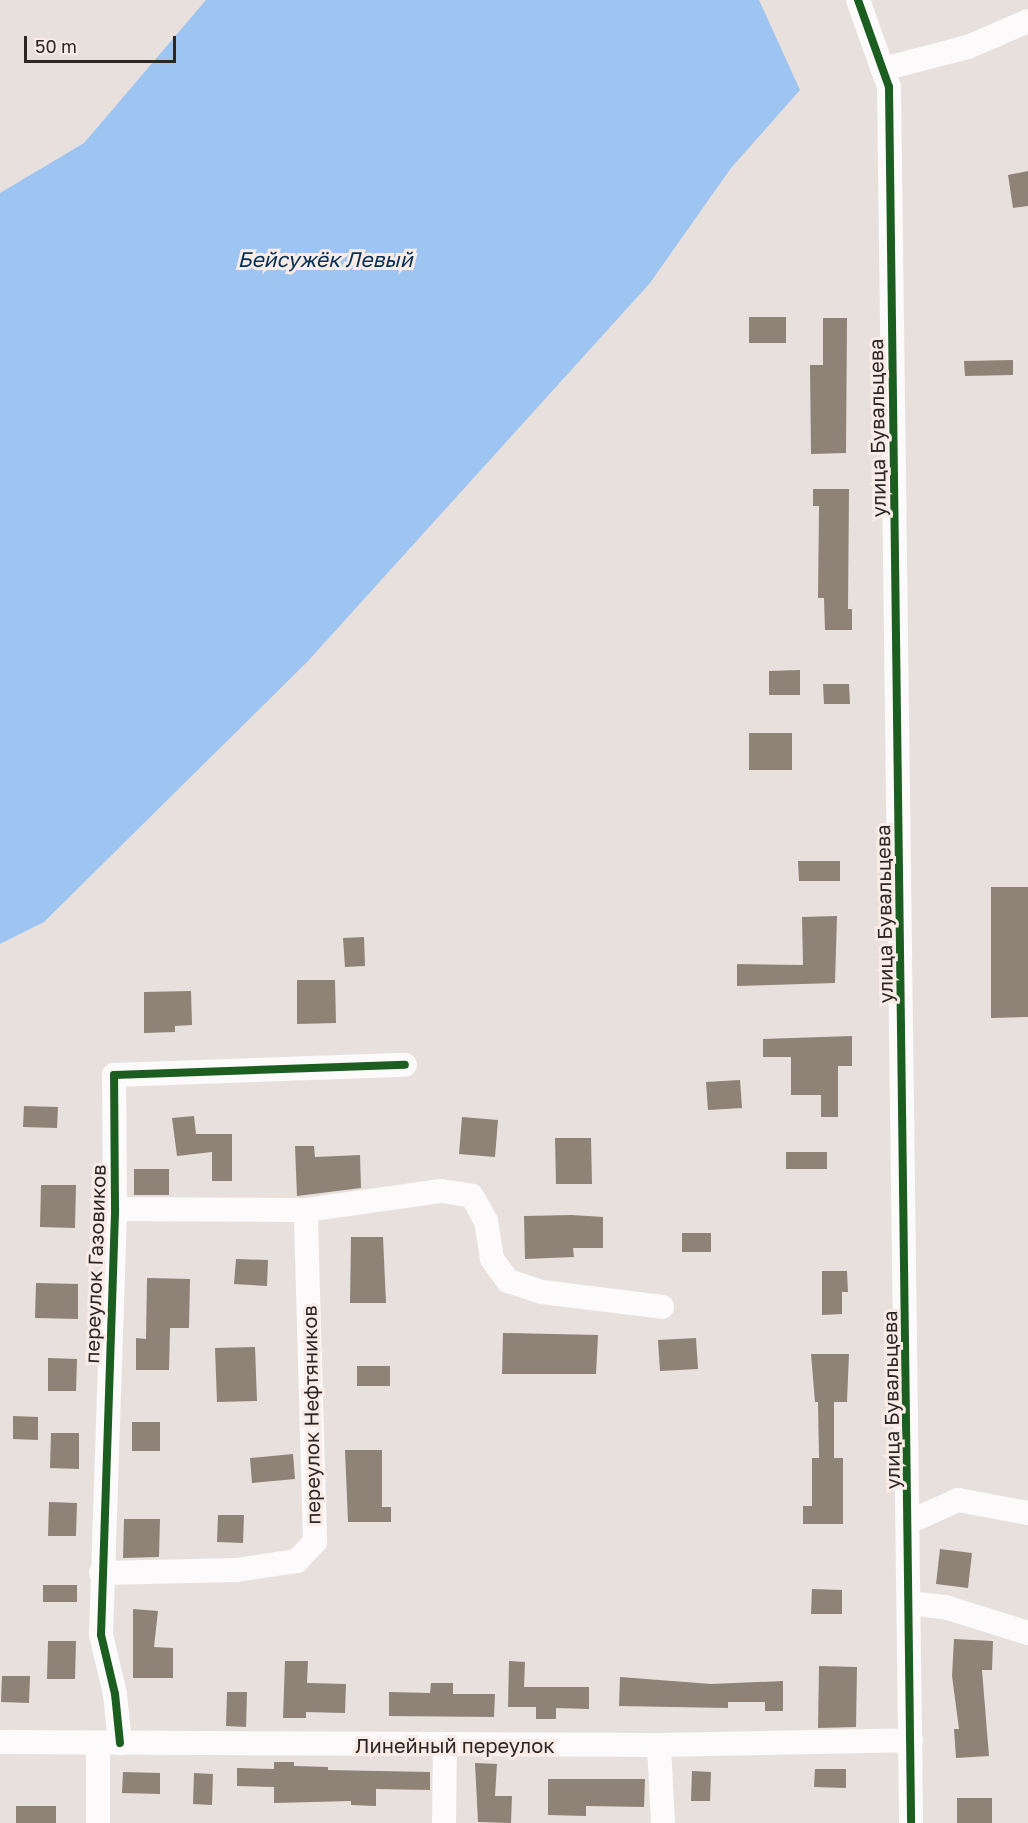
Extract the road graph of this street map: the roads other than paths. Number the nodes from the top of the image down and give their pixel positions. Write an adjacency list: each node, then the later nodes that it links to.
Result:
1 (861, 4): 3 (street, улица Бувальцева)
2 (1028, 21): 3 (street)
3 (884, 69): 9 (street, улица Бувальцева)
4 (405, 1065): 5 (street, переулок Газовиков)
5 (115, 1209): 6 (street, переулок Газовиков); 10 (street, переулок Газовиков)
6 (306, 1210): 7 (street, переулок Газовиков); 10 (street, переулок Нефтяников)
7 (662, 1307)
8 (1028, 1513): 9 (street)
9 (909, 1522): 11 (street, улица Бувальцева)
10 (101, 1573): 15 (street, переулок Газовиков)
11 (910, 1603): 12 (street); 13 (street, улица Бувальцева)
12 (1028, 1634)
13 (911, 1740): 17 (street, Линейный переулок); 21 (street, улица Бувальцева)
14 (0, 1742): 15 (street, Линейный переулок)
15 (109, 1744): 16 (street, Линейный переулок); 18 (street, переулок Газовиков)
16 (445, 1745): 17 (street, Линейный переулок); 19 (street)
17 (659, 1745): 20 (street)
18 (98, 1823)
19 (444, 1823)
20 (663, 1823)
21 (911, 1823)

